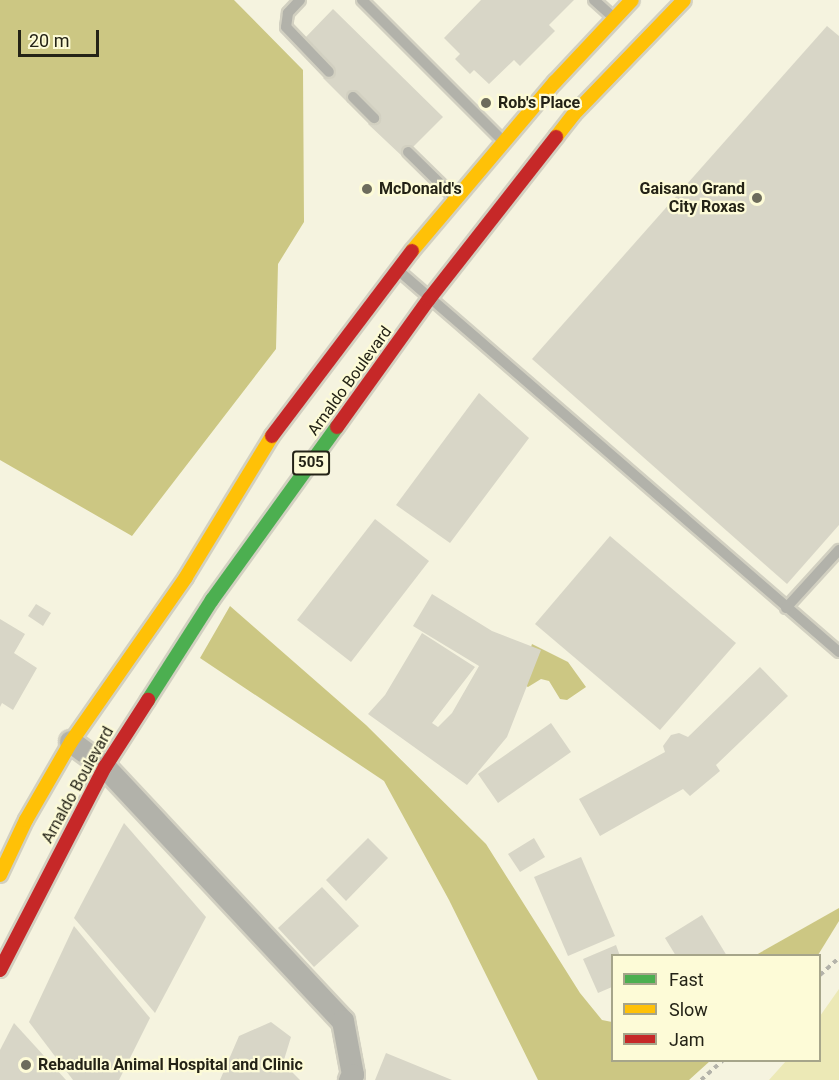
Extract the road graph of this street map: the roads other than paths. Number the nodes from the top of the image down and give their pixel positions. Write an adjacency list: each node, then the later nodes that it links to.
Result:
1 (300, 0): 7 (lane)
2 (362, 0): 10 (lane)
3 (594, 0): 6 (lane)
4 (632, 0): 6 (highway, Arnaldo Boulevard)
5 (684, 0): 14 (highway, Arnaldo Boulevard / 505)
6 (614, 18): 10 (highway, Arnaldo Boulevard)
7 (329, 72)
8 (354, 97): 9 (lane)
9 (374, 118)
10 (504, 142): 12 (highway, Arnaldo Boulevard)
11 (408, 152): 12 (lane)
12 (456, 199): 13 (highway, Arnaldo Boulevard)
13 (396, 269): 14 (lane); 18 (highway, Arnaldo Boulevard)
14 (429, 299): 16 (lane); 19 (highway, Arnaldo Boulevard / 505)
15 (839, 550): 16 (lane)
16 (786, 608): 17 (lane)
17 (839, 652)
18 (71, 742): 19 (street); 20 (highway, Arnaldo Boulevard)
19 (105, 767): 21 (highway, Arnaldo Boulevard / 505); 22 (street)
20 (0, 875)
21 (0, 970)
22 (350, 1080)

